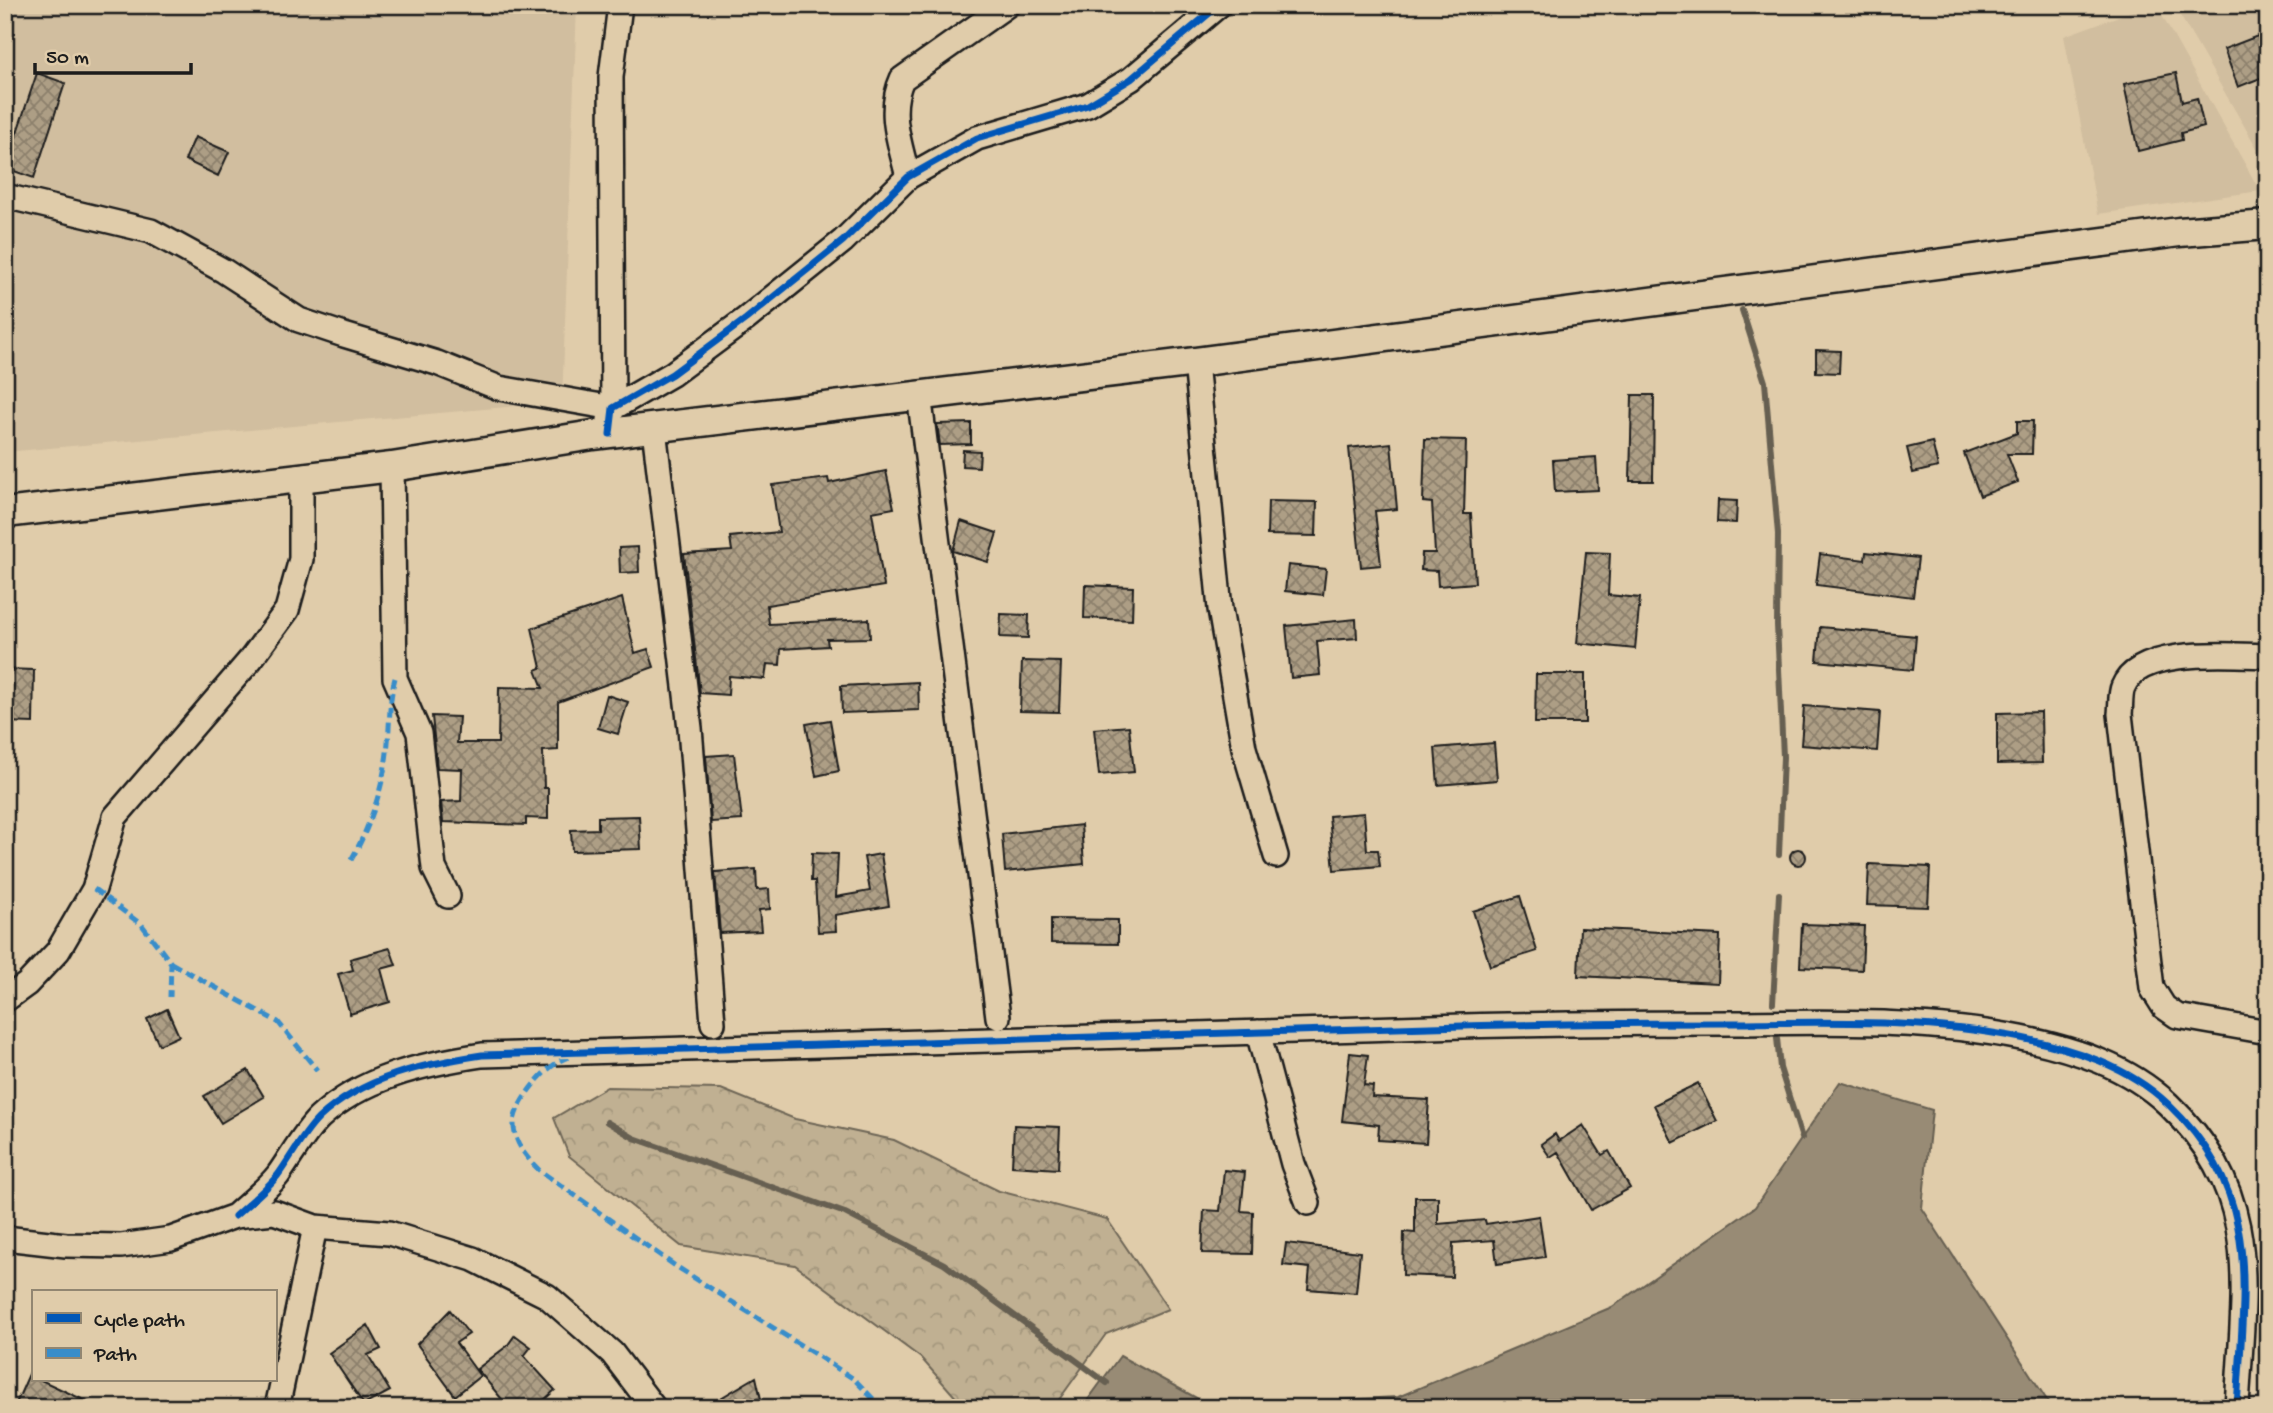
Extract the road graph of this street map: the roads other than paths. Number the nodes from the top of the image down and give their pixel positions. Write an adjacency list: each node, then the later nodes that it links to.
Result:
1 (620, 5): 9 (street)
2 (1007, 5): 4 (street)
3 (1219, 5): 4 (street)
4 (908, 177): 9 (street)
5 (5, 197): 9 (street)
6 (2268, 225): 7 (main road)
7 (1196, 362): 8 (main road); 15 (street)
8 (919, 394): 10 (main road); 18 (street)
9 (612, 421): 10 (main road); 11 (main road)
10 (654, 429): 19 (street)
11 (392, 467): 12 (main road); 16 (street)
12 (301, 476): 13 (main road); 17 (street)
13 (5, 513)
14 (2268, 656): 21 (street)
15 (1276, 856)
16 (448, 896)
17 (5, 1000)
18 (998, 1017)
19 (713, 1023)
20 (1258, 1032): 22 (street); 23 (street); 28 (street)
21 (2268, 1032)
22 (1308, 1203)
23 (235, 1216): 24 (street); 25 (street)
24 (315, 1227): 26 (street); 27 (street)
25 (5, 1238)
26 (277, 1408)
27 (654, 1408)
28 (2237, 1408)

